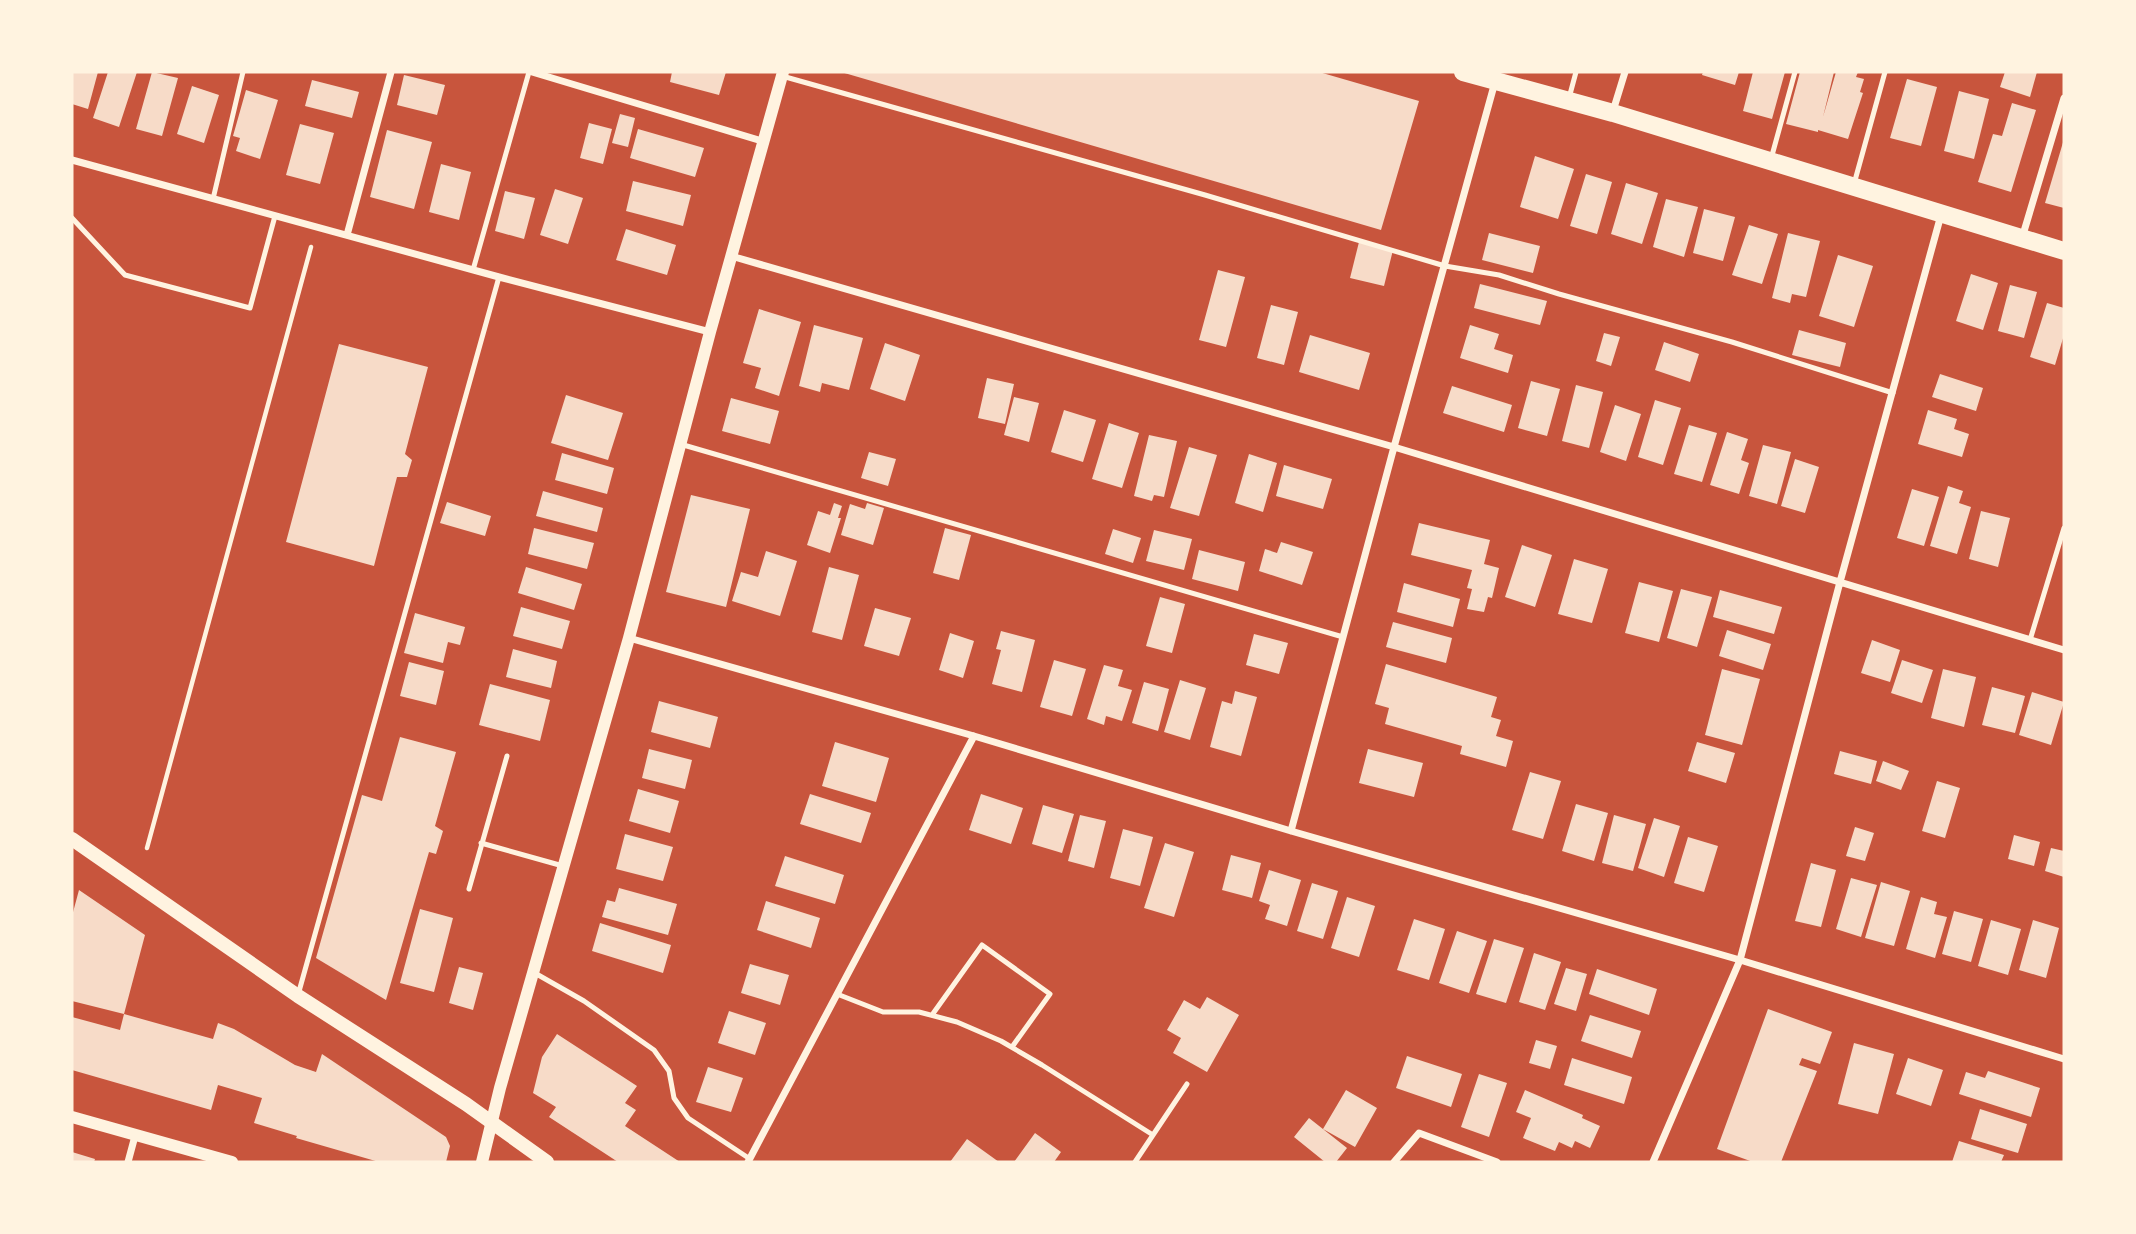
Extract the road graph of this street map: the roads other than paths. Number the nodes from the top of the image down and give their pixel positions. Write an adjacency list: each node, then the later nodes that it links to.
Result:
1 (243, 72): 18 (lane)
2 (391, 72): 22 (street)
3 (530, 72): 14 (street); 27 (lane)
4 (1464, 72): 10 (main road)
5 (1576, 72): 12 (lane)
6 (1625, 72): 13 (street)
7 (1796, 72): 16 (lane)
8 (1885, 72): 17 (lane)
9 (783, 74): 14 (street); 26 (lane)
10 (1496, 81): 12 (main road); 26 (street)
11 (2064, 98): 23 (street)
12 (1568, 101): 13 (main road)
13 (1613, 113): 16 (main road)
14 (765, 142): 25 (street)
15 (72, 160): 18 (street)
16 (1770, 162): 17 (main road)
17 (1853, 187): 19 (main road)
18 (213, 199): 20 (street)
19 (1941, 214): 23 (main road); 30 (street)
20 (275, 216): 21 (lane); 22 (street)
21 (72, 218)
22 (347, 235): 27 (street)
23 (2022, 239): 24 (main road)
24 (2064, 251)
25 (731, 256): 29 (street); 32 (street)
26 (1445, 266): 30 (lane); 32 (street)
27 (473, 270): 28 (street)
28 (499, 277): 29 (street); 49 (lane)
29 (710, 332): 31 (street)
30 (1893, 393): 34 (street)
31 (680, 444): 35 (lane); 36 (street)
32 (1394, 447): 34 (street); 35 (street)
33 (2064, 528): 37 (lane)
34 (1840, 582): 37 (street); 46 (street)
35 (1343, 637): 41 (street)
36 (629, 638): 39 (street); 44 (street)
37 (2030, 640): 38 (street)
38 (2064, 650)
39 (974, 736): 41 (street); 48 (street)
40 (507, 756): 43 (lane)
41 (1291, 831): 46 (street)
42 (72, 839): 49 (main road)
43 (481, 843): 44 (lane); 45 (lane)
44 (563, 866): 47 (street)
45 (469, 889)
46 (1740, 960): 52 (street); 66 (street)
47 (533, 972): 55 (street); 58 (lane)
48 (837, 994): 50 (lane); 58 (street)
49 (298, 996): 55 (main road)
50 (932, 1015): 51 (lane); 51 (lane)
51 (1012, 1047): 56 (lane)
52 (2064, 1059)
53 (1187, 1084): 56 (lane)
54 (72, 1117): 57 (street)
55 (491, 1123): 61 (street); 62 (main road)
56 (1153, 1135): 63 (lane)
57 (135, 1136): 59 (street); 60 (street)
58 (749, 1161)
59 (128, 1162)
60 (232, 1162)
61 (482, 1162)
62 (547, 1162)
63 (1135, 1162)
64 (1394, 1162): 65 (street)
65 (1497, 1162)
66 (1653, 1162)

